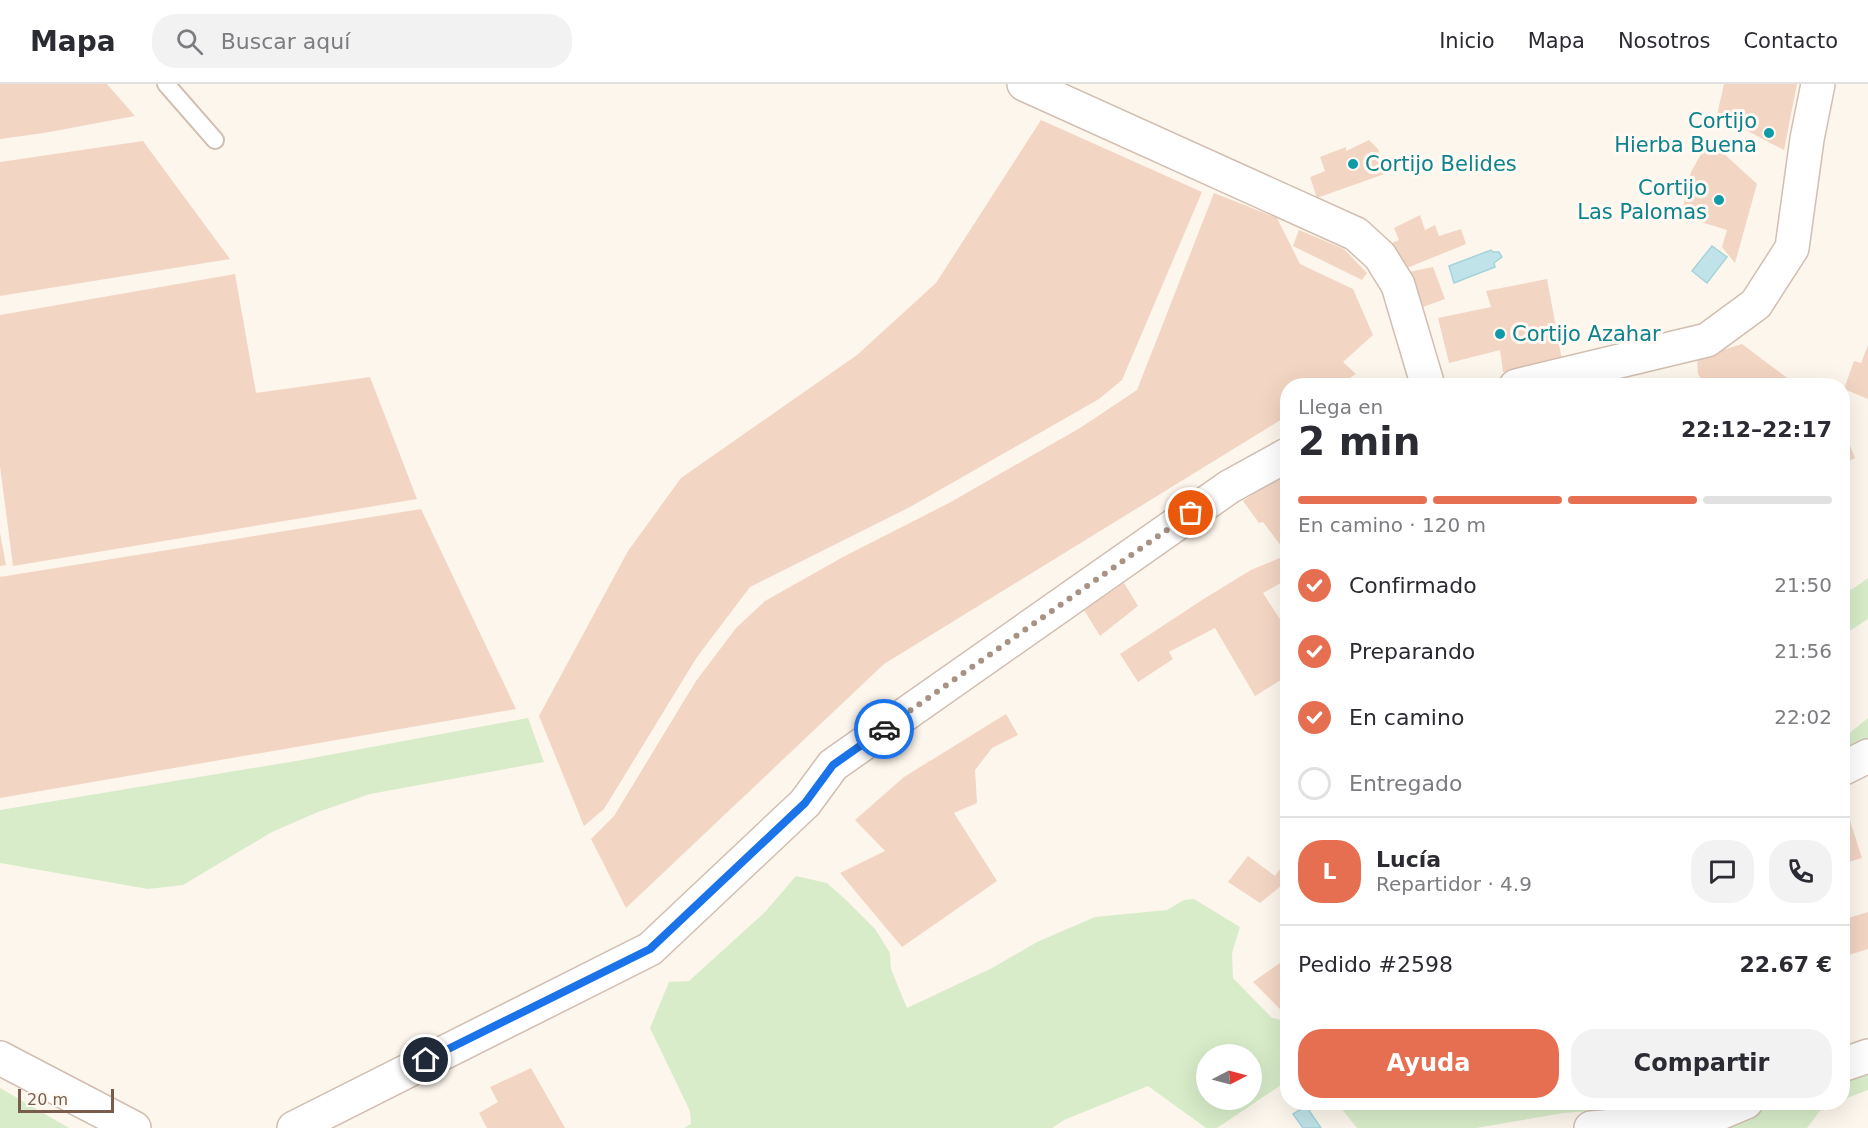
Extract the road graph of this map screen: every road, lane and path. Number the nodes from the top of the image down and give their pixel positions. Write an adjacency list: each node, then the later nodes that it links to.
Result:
1 (166, 84): 4 (lane)
2 (1024, 84): 5 (street)
3 (1818, 84): 6 (street)
4 (215, 140)
5 (1426, 378)
6 (1549, 378)
7 (1280, 459): 16 (street)
8 (1868, 756): 9 (street)
9 (1850, 765)
10 (1868, 1056): 12 (street)
11 (0, 1058): 15 (street)
12 (1850, 1062)
13 (1727, 1110): 14 (street)
14 (1694, 1123): 17 (street)
15 (134, 1128)
16 (294, 1128)
17 (1591, 1128)

